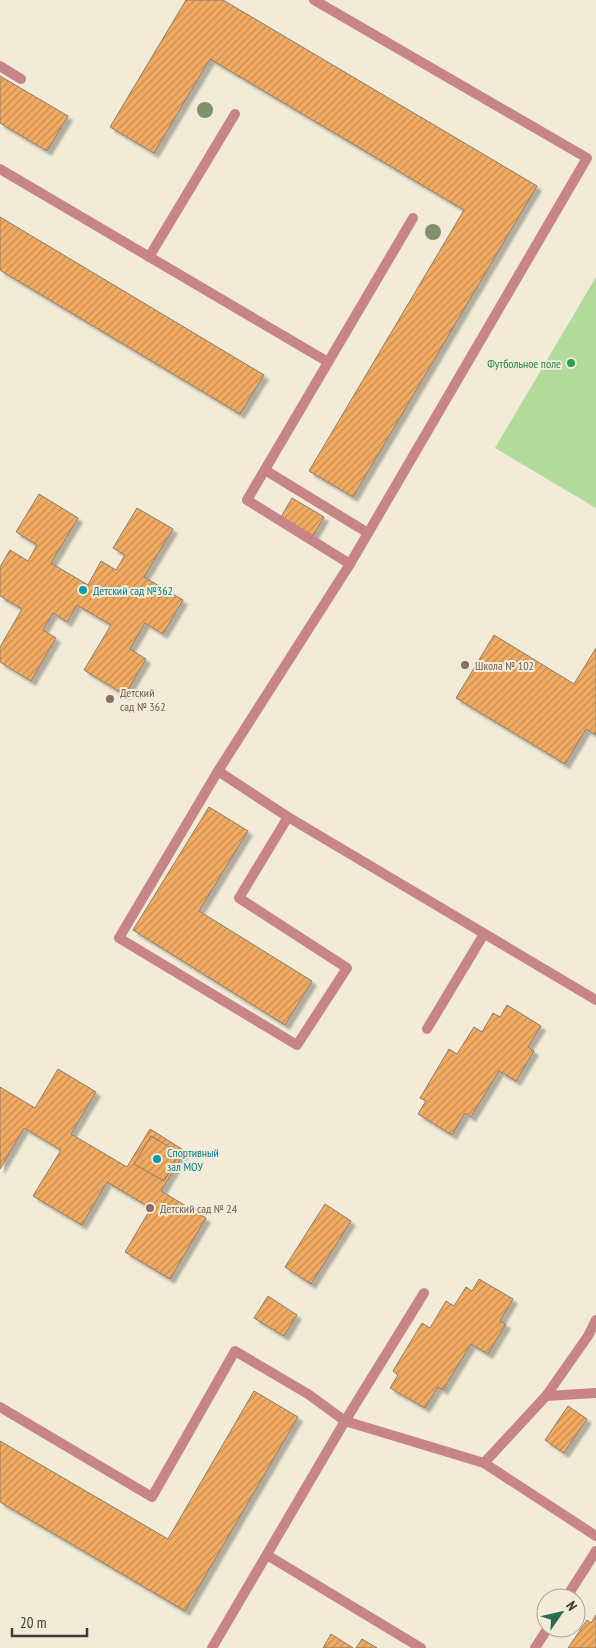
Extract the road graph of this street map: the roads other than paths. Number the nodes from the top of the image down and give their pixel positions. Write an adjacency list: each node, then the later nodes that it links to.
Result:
1 (315, 0): 10 (lane)
2 (0, 66): 3 (lane)
3 (21, 79)
4 (235, 114): 7 (lane)
5 (0, 169): 7 (lane)
6 (413, 218): 8 (lane)
7 (150, 256): 8 (lane)
8 (328, 362): 9 (lane)
9 (265, 470): 10 (lane); 11 (lane)
10 (368, 533): 11 (lane)
11 (350, 564): 12 (lane)
12 (218, 771): 13 (lane); 13 (lane)
13 (288, 817): 14 (lane)
14 (484, 934): 15 (lane); 16 (lane)
15 (596, 1000)
16 (426, 1029)
17 (424, 1293): 22 (lane)
18 (596, 1320): 20 (lane)
19 (596, 1393): 20 (lane)
20 (546, 1396): 23 (lane)
21 (0, 1407): 22 (lane)
22 (345, 1421): 23 (lane); 26 (lane)
23 (484, 1463): 24 (lane)
24 (596, 1536)
25 (596, 1551): 27 (lane)
26 (267, 1555): 28 (lane); 29 (lane)
27 (572, 1588)
28 (212, 1648)
29 (421, 1648)

